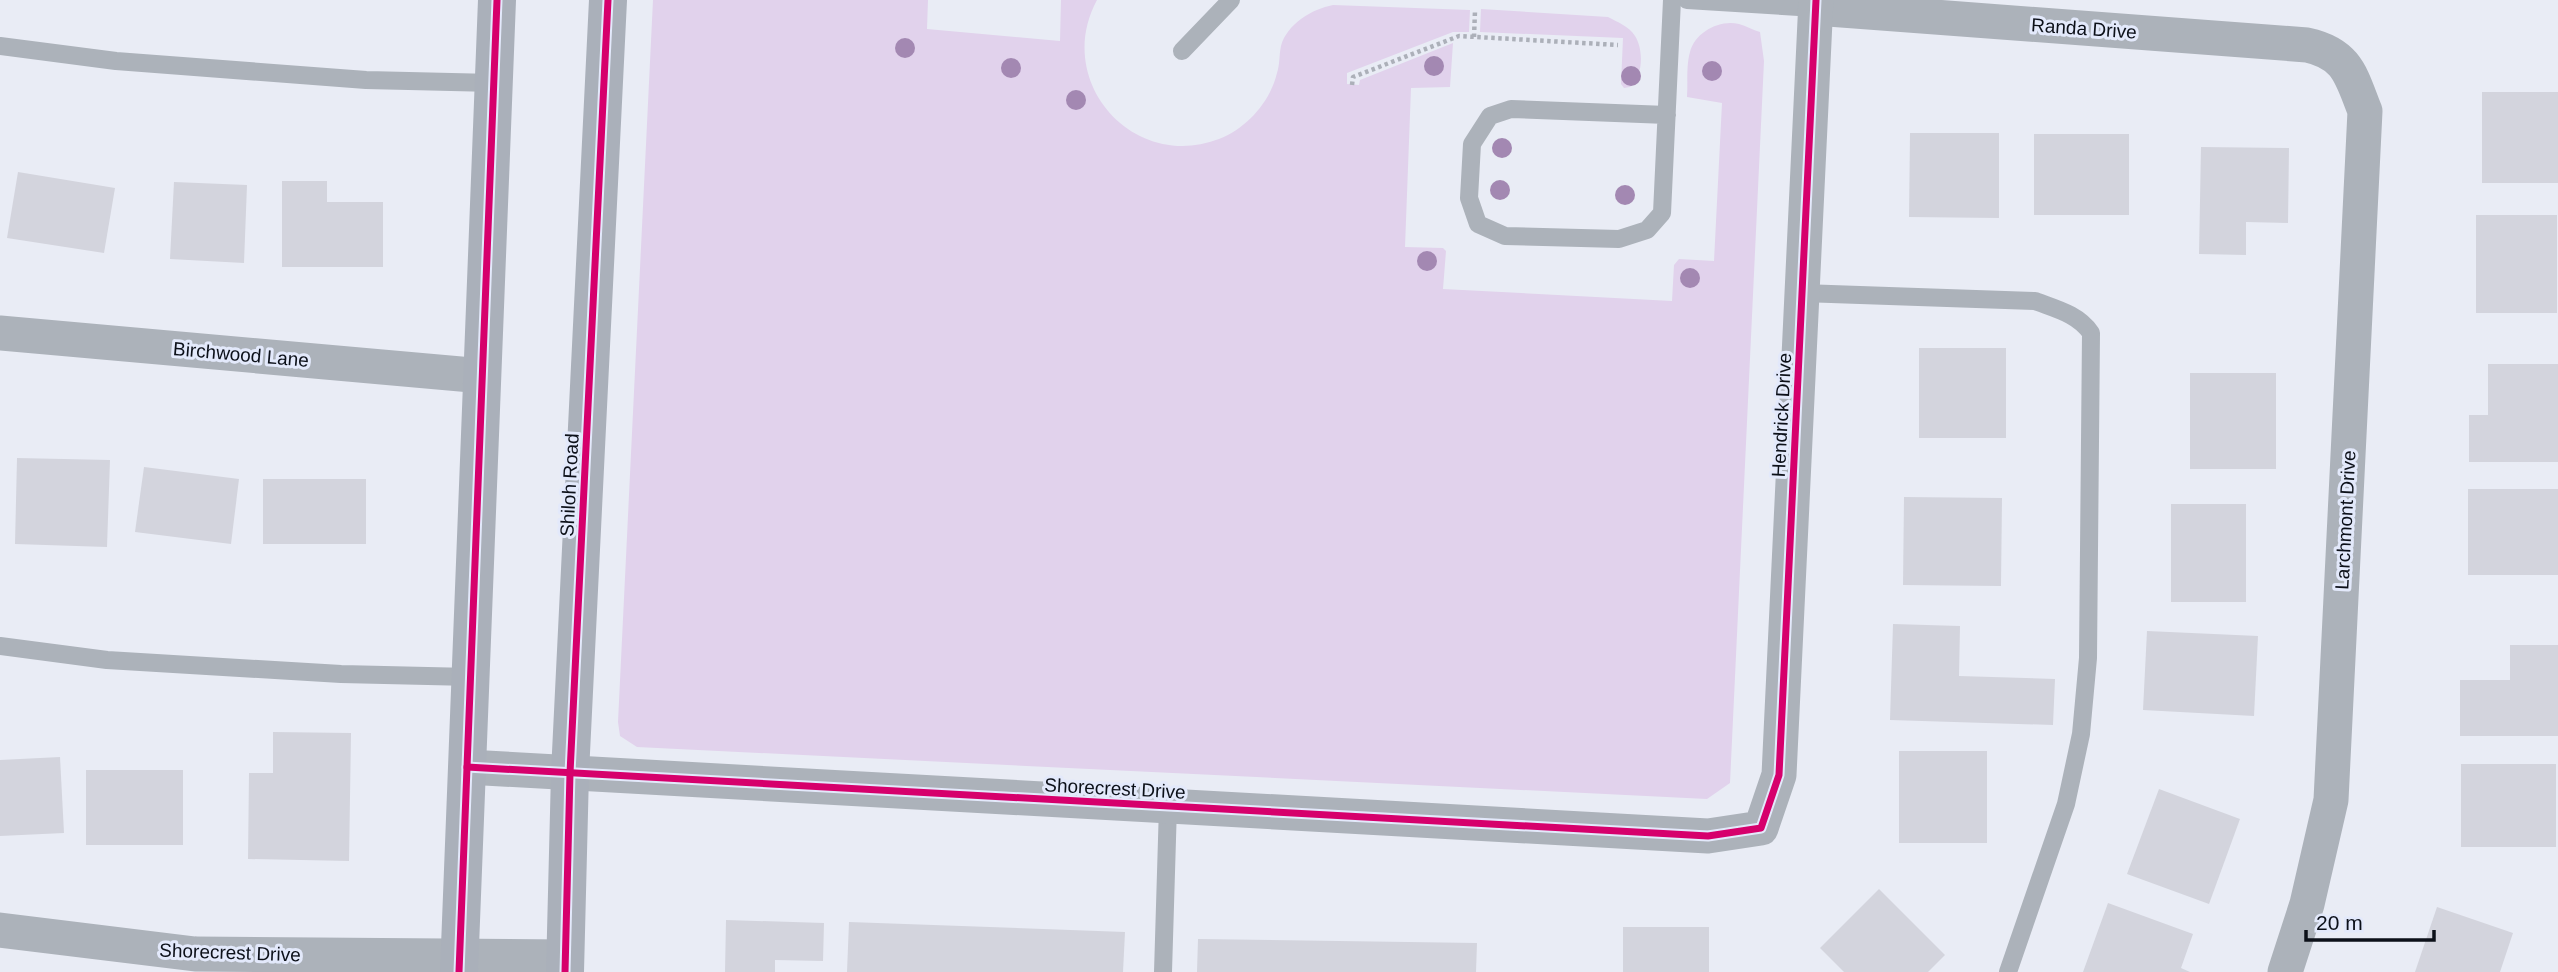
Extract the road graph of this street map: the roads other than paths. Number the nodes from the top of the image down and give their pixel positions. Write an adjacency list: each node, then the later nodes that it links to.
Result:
1 (497, 0): 10 (main road)
2 (608, 0): 18 (main road, Shiloh Road)
3 (1231, 0): 8 (lane)
4 (1672, 0): 11 (lane)
5 (1687, 0): 6 (lane)
6 (1815, 4): 9 (street, Randa Drive); 12 (street, Hendrick Drive)
7 (0, 46): 10 (lane)
8 (1182, 51)
9 (2346, 65): 26 (street, Larchmont Drive)
10 (494, 83): 14 (main road)
11 (1667, 115): 11 (lane)
12 (1802, 293): 20 (street, Hendrick Drive); 25 (lane)
13 (0, 333): 14 (street, Birchwood Lane)
14 (483, 376): 16 (main road)
15 (0, 646): 16 (lane)
16 (471, 677): 17 (main road)
17 (467, 767): 18 (street, Shorecrest Drive); 22 (main road)
18 (570, 773): 19 (street, Shorecrest Drive); 23 (main road, Shiloh Road)
19 (1168, 806): 20 (street, Shorecrest Drive); 24 (lane)
20 (1760, 828)
21 (0, 930): 22 (street, Shorecrest Drive)
22 (460, 963): 23 (street, Shorecrest Drive)
23 (566, 964)
24 (1163, 972)
25 (2008, 972)
26 (2284, 972)

